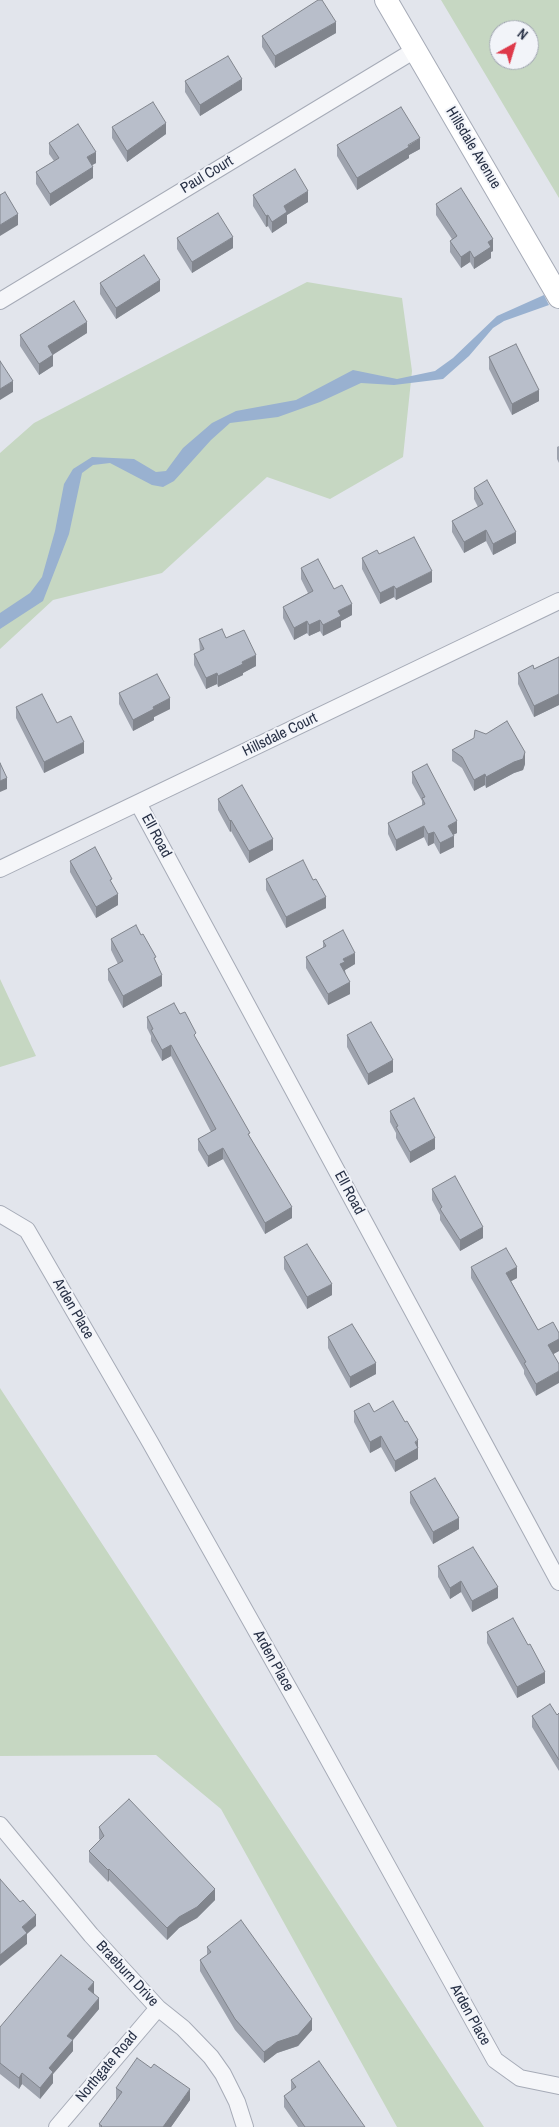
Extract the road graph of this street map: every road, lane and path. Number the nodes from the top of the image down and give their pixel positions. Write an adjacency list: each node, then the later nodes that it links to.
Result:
1 (386, 0): 2 (street, Hillsdale Avenue)
2 (415, 50): 3 (street, Hillsdale Avenue); 4 (street, Paul Court)
3 (559, 297)
4 (0, 301)
5 (559, 601): 6 (street, Hillsdale Court)
6 (138, 803): 7 (street, Hillsdale Court); 9 (street, Ell Road)
7 (0, 869)
8 (0, 1214): 12 (street, Arden Place)
9 (559, 1582)
10 (0, 1825): 11 (street, Braeburn Drive)
11 (158, 2008): 13 (street, Northgate Road); 14 (street, Braeburn Drive)
12 (559, 2086)
13 (56, 2127)
14 (245, 2127)

